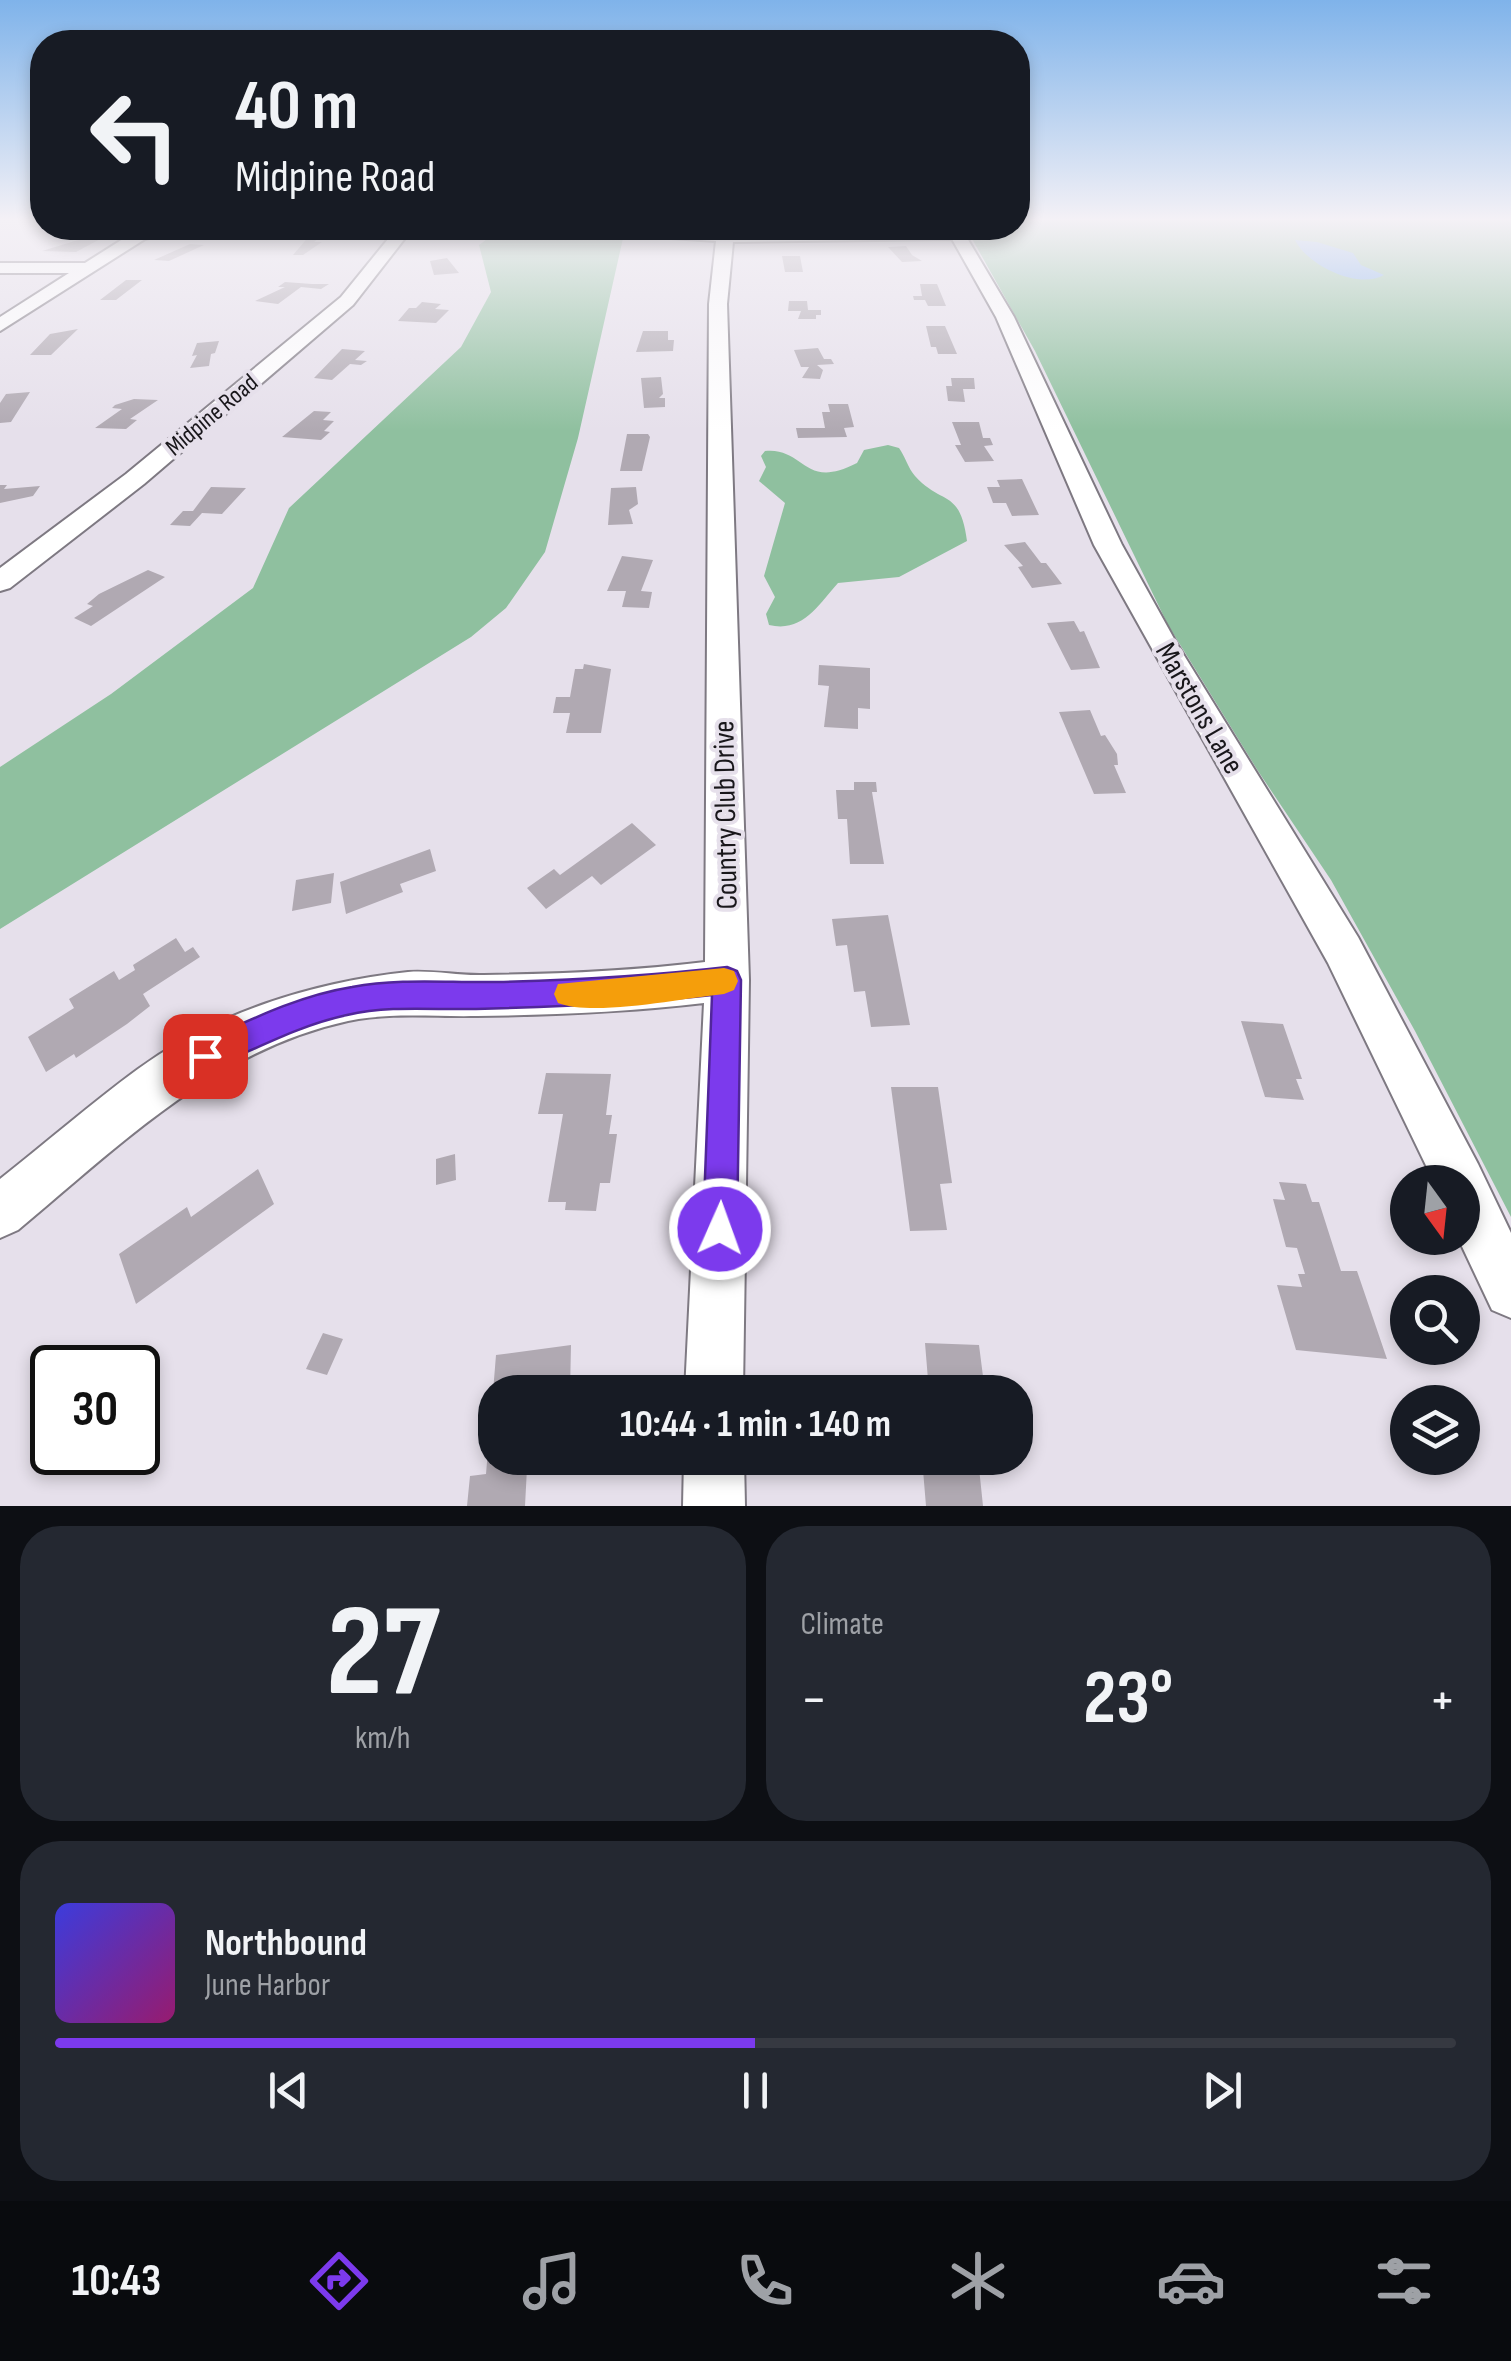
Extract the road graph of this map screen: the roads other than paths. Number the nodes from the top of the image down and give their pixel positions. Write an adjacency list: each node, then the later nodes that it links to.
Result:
1 (55, 290): 5 (street)
2 (355, 290): 6 (street, Midpine Road)
3 (720, 290): 8 (street, Country Club Drive)
4 (990, 290): 9 (street, Marstons Lane)
5 (0, 325)
6 (13, 564): 7 (street, Midpine Road)
7 (0, 582)
8 (727, 980): 10 (street); 13 (street, Country Club Drive)
9 (1450, 1165)
10 (0, 1212)
11 (1480, 1226): 12 (street, Marstons Lane)
12 (1511, 1291)
13 (715, 1375)
14 (714, 1475): 15 (street)
15 (714, 1506)

